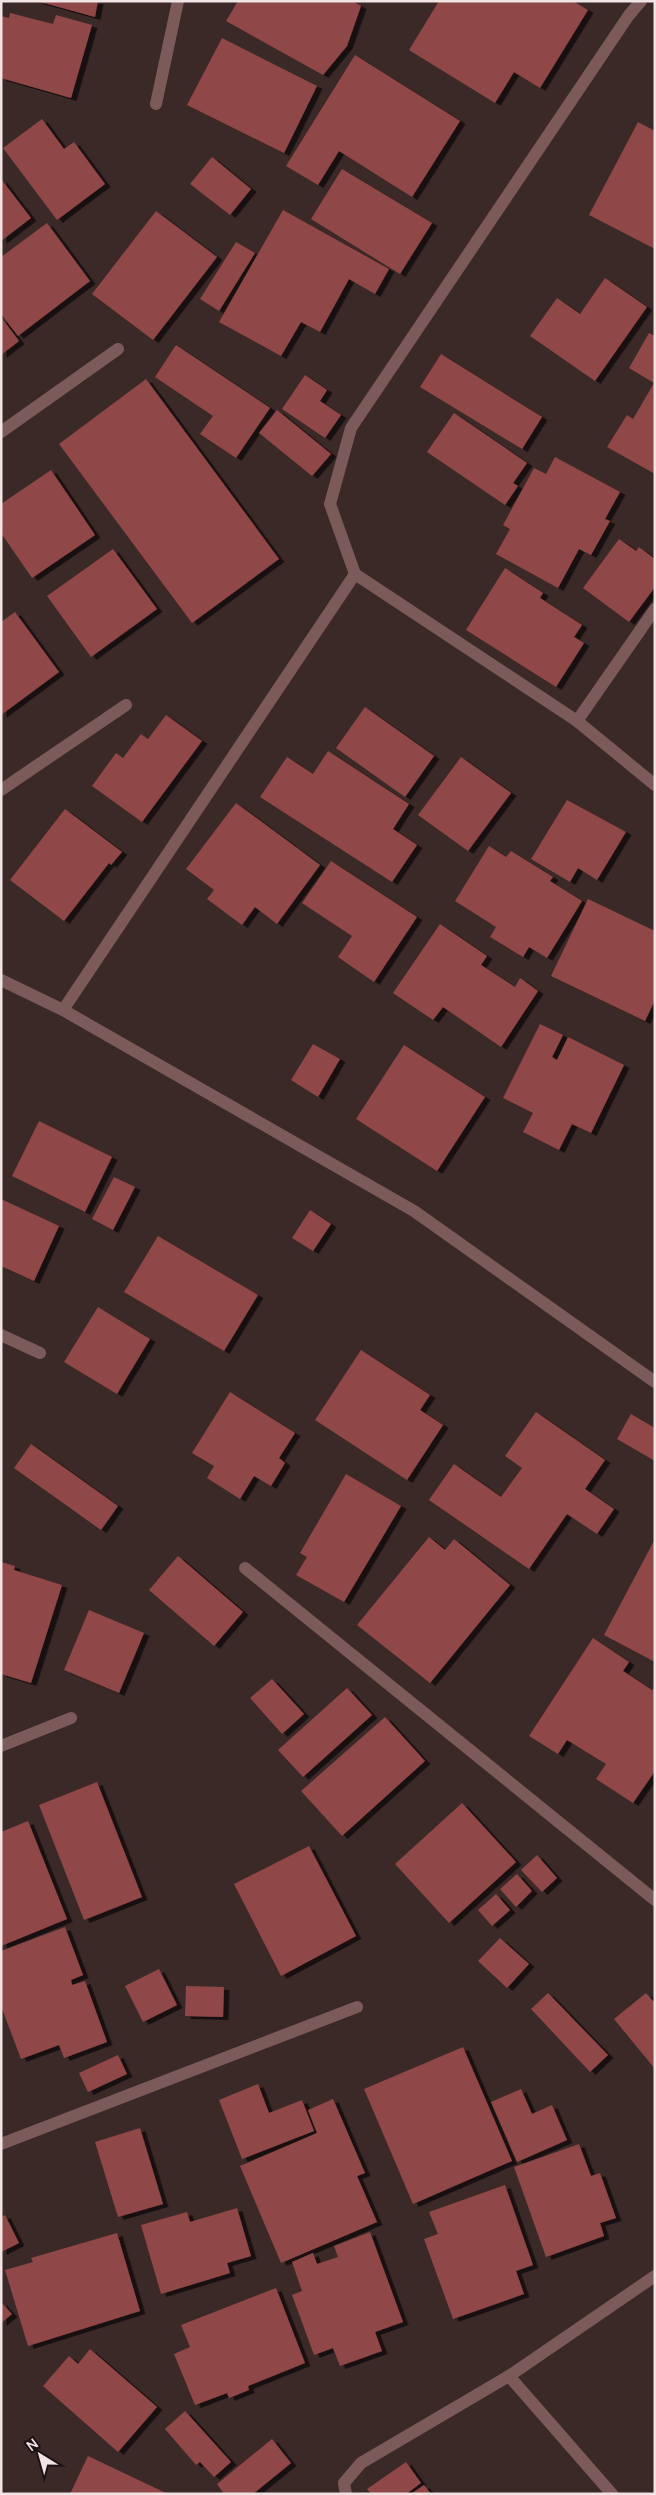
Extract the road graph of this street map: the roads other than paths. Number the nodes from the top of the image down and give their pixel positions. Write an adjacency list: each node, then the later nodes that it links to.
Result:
1 (178, 1): 3 (street)
2 (641, 1): 6 (street)
3 (156, 104)
4 (118, 349): 5 (street)
5 (1, 432)
6 (355, 574): 9 (street); 13 (street)
7 (655, 609): 9 (street)
8 (126, 705): 11 (street)
9 (577, 721): 10 (street)
10 (655, 785)
11 (1, 790)
12 (1, 980): 13 (street)
13 (63, 1010): 16 (street)
14 (1, 1335): 15 (street)
15 (40, 1353)
16 (655, 1382)
17 (245, 1568): 20 (street)
18 (71, 1718): 19 (street)
19 (1, 1746)
20 (655, 1900)
21 (357, 2007): 22 (street)
22 (1, 2144)
23 (655, 2276): 24 (street)
24 (509, 2376): 25 (street); 26 (street)
25 (346, 2494)
26 (612, 2494)

